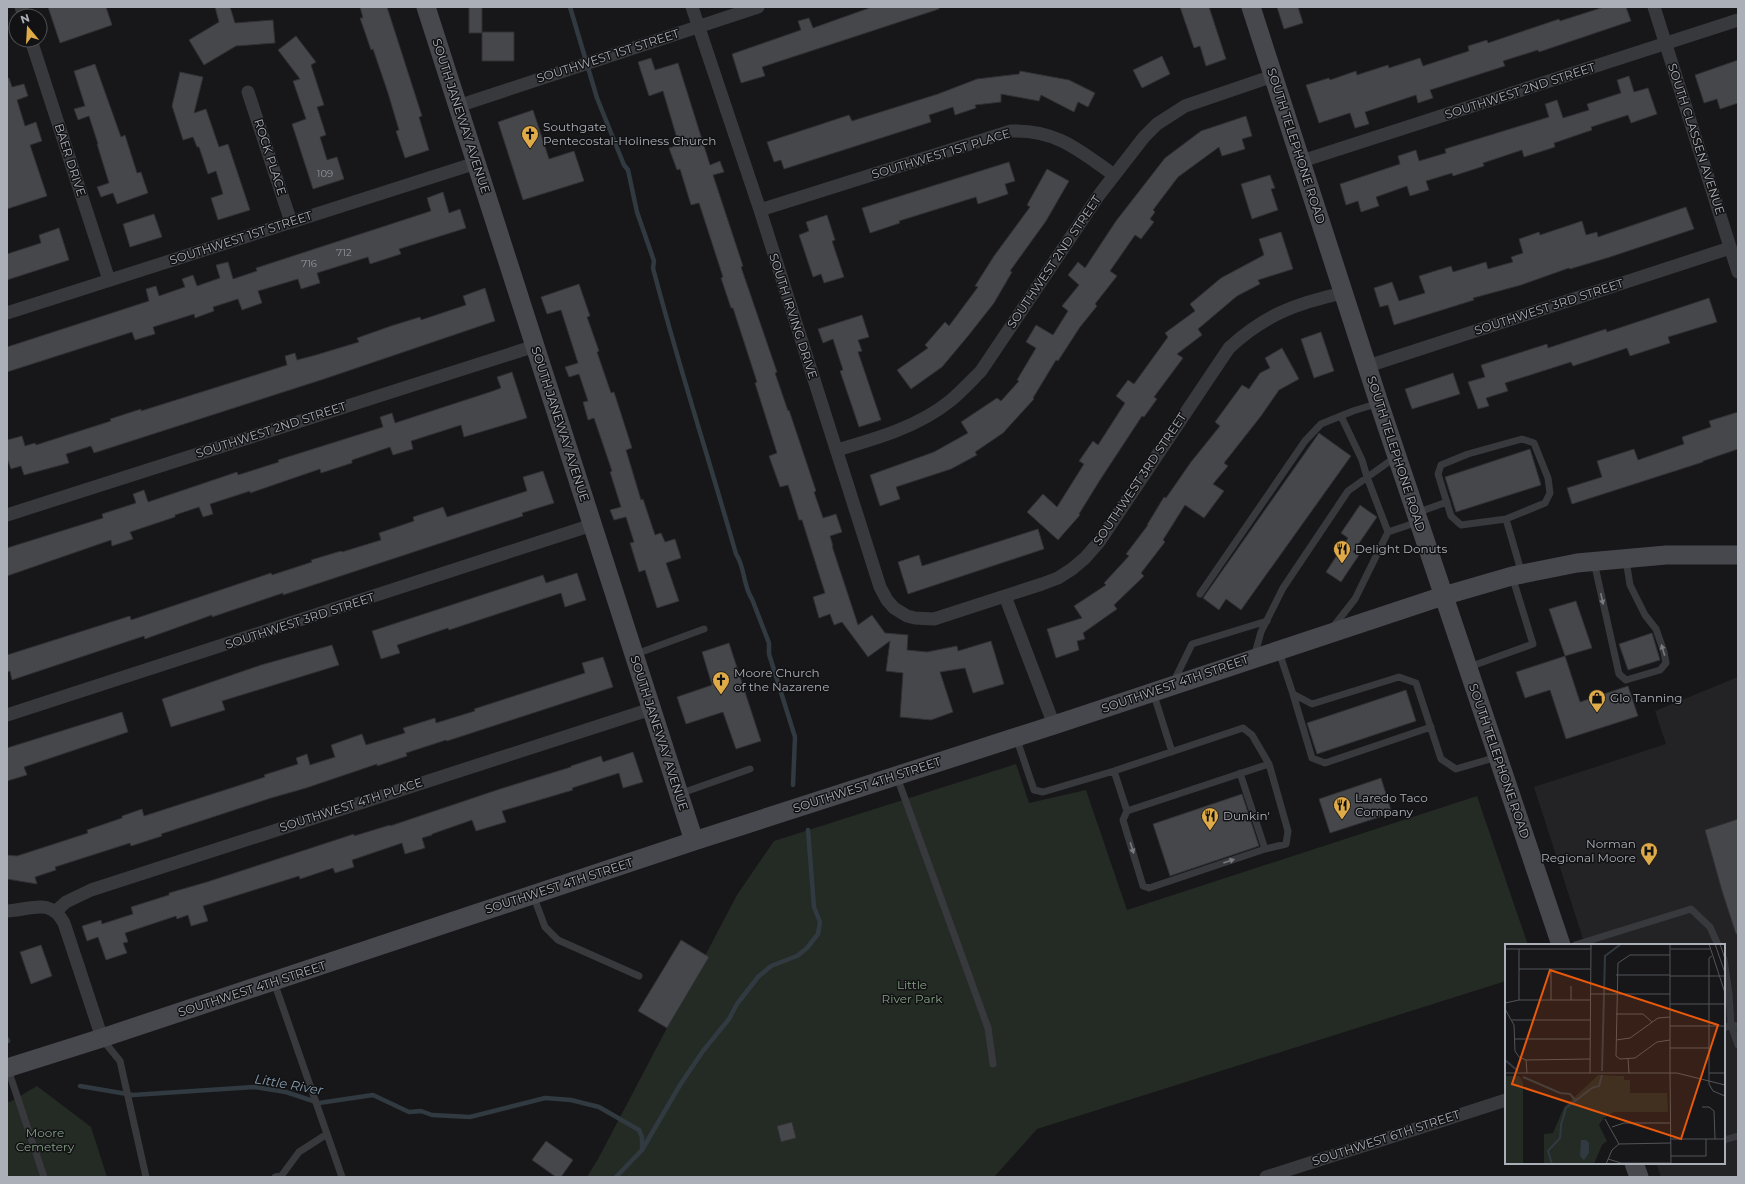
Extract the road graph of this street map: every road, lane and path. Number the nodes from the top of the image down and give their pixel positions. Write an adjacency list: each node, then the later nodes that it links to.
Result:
1 (426, 7): 12 (main road, SOUTH JANEWAY AVENUE)
2 (692, 7): 7 (street, SOUTH IRVING DRIVE)
3 (758, 7): 7 (street, SOUTHWEST 1ST STREET)
4 (1251, 7): 10 (main road, SOUTH TELEPHONE ROAD)
5 (1654, 7): 8 (street, SOUTH CLASSEN AVENUE)
6 (1738, 20): 8 (street, SOUTHWEST 2ND STREET)
7 (698, 26): 12 (street, SOUTHWEST 1ST STREET); 16 (street, SOUTH IRVING DRIVE)
8 (1666, 44): 13 (street, SOUTHWEST 2ND STREET); 18 (street, SOUTH CLASSEN AVENUE)
9 (34, 48): 20 (street, BAER DRIVE)
10 (1273, 76): 13 (main road, SOUTH TELEPHONE ROAD); 15 (street, SOUTHWEST 2ND STREET)
11 (248, 92): 17 (street, ROCK PLACE)
12 (458, 106): 14 (main road, SOUTH JANEWAY AVENUE)
13 (1302, 161): 21 (main road, SOUTH TELEPHONE ROAD)
14 (476, 163): 17 (street, SOUTHWEST 1ST STREET); 23 (main road, SOUTH JANEWAY AVENUE)
15 (1114, 175): 16 (street, SOUTHWEST 1ST PLACE); 27 (street, SOUTHWEST 2ND STREET)
16 (760, 210): 27 (street, SOUTH IRVING DRIVE)
17 (291, 222): 20 (street, SOUTHWEST 1ST STREET)
18 (1730, 248): 19 (street, SOUTH CLASSEN AVENUE); 24 (street, SOUTHWEST 3RD STREET)
19 (1738, 272)
20 (109, 280): 22 (street, SOUTHWEST 1ST STREET)
21 (1343, 293): 24 (main road, SOUTH TELEPHONE ROAD); 41 (street, SOUTHWEST 3RD STREET)
22 (7, 313)
23 (535, 346): 31 (street, SOUTHWEST 2ND STREET); 34 (main road, SOUTH JANEWAY AVENUE)
24 (1368, 366): 25 (main road, SOUTH TELEPHONE ROAD)
25 (1379, 403): 26 (lane); 28 (main road, SOUTH TELEPHONE ROAD)
26 (1341, 416): 29 (lane); 40 (lane)
27 (837, 450): 43 (street, SOUTH IRVING DRIVE)
28 (1397, 456): 29 (lane); 32 (main road, SOUTH TELEPHONE ROAD)
29 (1367, 477): 35 (lane); 44 (lane)
30 (1447, 502): 32 (lane); 33 (lane); 33 (lane)
31 (7, 514)
32 (1417, 518): 35 (lane); 42 (main road, SOUTH TELEPHONE ROAD)
33 (1506, 519): 39 (lane)
34 (592, 525): 48 (main road, SOUTH JANEWAY AVENUE); 55 (street, SOUTHWEST 3RD STREET)
35 (1388, 532): 46 (lane)
36 (1738, 555): 37 (main road, SOUTHWEST 4TH STREET)
37 (1626, 558): 38 (main road, SOUTHWEST 4TH STREET); 38 (lane, one-way to 37)
38 (1594, 561): 39 (main road, SOUTHWEST 4TH STREET)
39 (1517, 575): 42 (main road, SOUTHWEST 4TH STREET); 50 (lane)
40 (1200, 594)
41 (1005, 596): 43 (street, SOUTHWEST 3RD STREET); 56 (street)
42 (1443, 596): 46 (main road, SOUTHWEST 4TH STREET); 50 (main road, SOUTH TELEPHONE ROAD)
43 (907, 616)
44 (1267, 621): 49 (lane); 51 (lane)
45 (704, 628): 48 (lane)
46 (1328, 633): 47 (main road, SOUTHWEST 4TH STREET)
47 (1279, 650): 49 (main road, SOUTHWEST 4TH STREET); 53 (lane)
48 (633, 654): 54 (main road, SOUTH JANEWAY AVENUE)
49 (1254, 658): 51 (main road, SOUTHWEST 4TH STREET)
50 (1467, 668): 60 (main road, SOUTH TELEPHONE ROAD)
51 (1172, 685): 52 (main road, SOUTHWEST 4TH STREET)
52 (1153, 692): 56 (main road, SOUTHWEST 4TH STREET); 59 (lane)
53 (1293, 694): 57 (lane); 57 (lane)
54 (651, 709): 66 (main road, SOUTH JANEWAY AVENUE); 71 (street, SOUTHWEST 4TH PLACE)
55 (7, 715)
56 (1054, 725): 58 (main road, SOUTHWEST 4TH STREET)
57 (1431, 727): 60 (lane)
58 (1016, 737): 63 (lane); 65 (main road, SOUTHWEST 4TH STREET)
59 (1172, 752): 61 (lane); 63 (lane)
60 (1497, 757): 73 (main road, SOUTH TELEPHONE ROAD)
61 (1270, 764): 64 (lane); 69 (lane)
62 (750, 769): 66 (lane)
63 (1114, 771): 67 (lane)
64 (1240, 773): 67 (lane); 69 (lane)
65 (896, 775): 68 (main road, SOUTHWEST 4TH STREET); 82 (lane)
66 (678, 794): 68 (main road, SOUTH JANEWAY AVENUE)
67 (1127, 811): 69 (lane, one-way to 69)
68 (694, 841): 70 (main road, SOUTHWEST 4TH STREET)
69 (1265, 849)
70 (533, 895): 77 (lane); 78 (main road, SOUTHWEST 4TH STREET)
71 (56, 910): 72 (street); 80 (street)
72 (7, 911)
73 (1561, 944)
74 (1578, 944): 75 (lane)
75 (1718, 944)
76 (1725, 966): 79 (lane)
77 (639, 976)
78 (274, 981): 80 (main road, SOUTHWEST 4TH STREET); 85 (lane)
79 (1731, 1026): 81 (lane)
80 (102, 1038): 83 (main road, SOUTHWEST 4TH STREET); 90 (lane)
81 (1738, 1044)
82 (994, 1064)
83 (7, 1068): 89 (lane)
84 (1505, 1100): 93 (street, SOUTHWEST 6TH STREET)
85 (327, 1134): 91 (lane); 92 (lane)
86 (1738, 1136): 87 (lane)
87 (1725, 1140)
88 (1634, 1164): 94 (main road)
89 (44, 1177)
90 (146, 1177)
91 (275, 1177)
92 (342, 1177)
93 (1266, 1177)
94 (1639, 1177)

